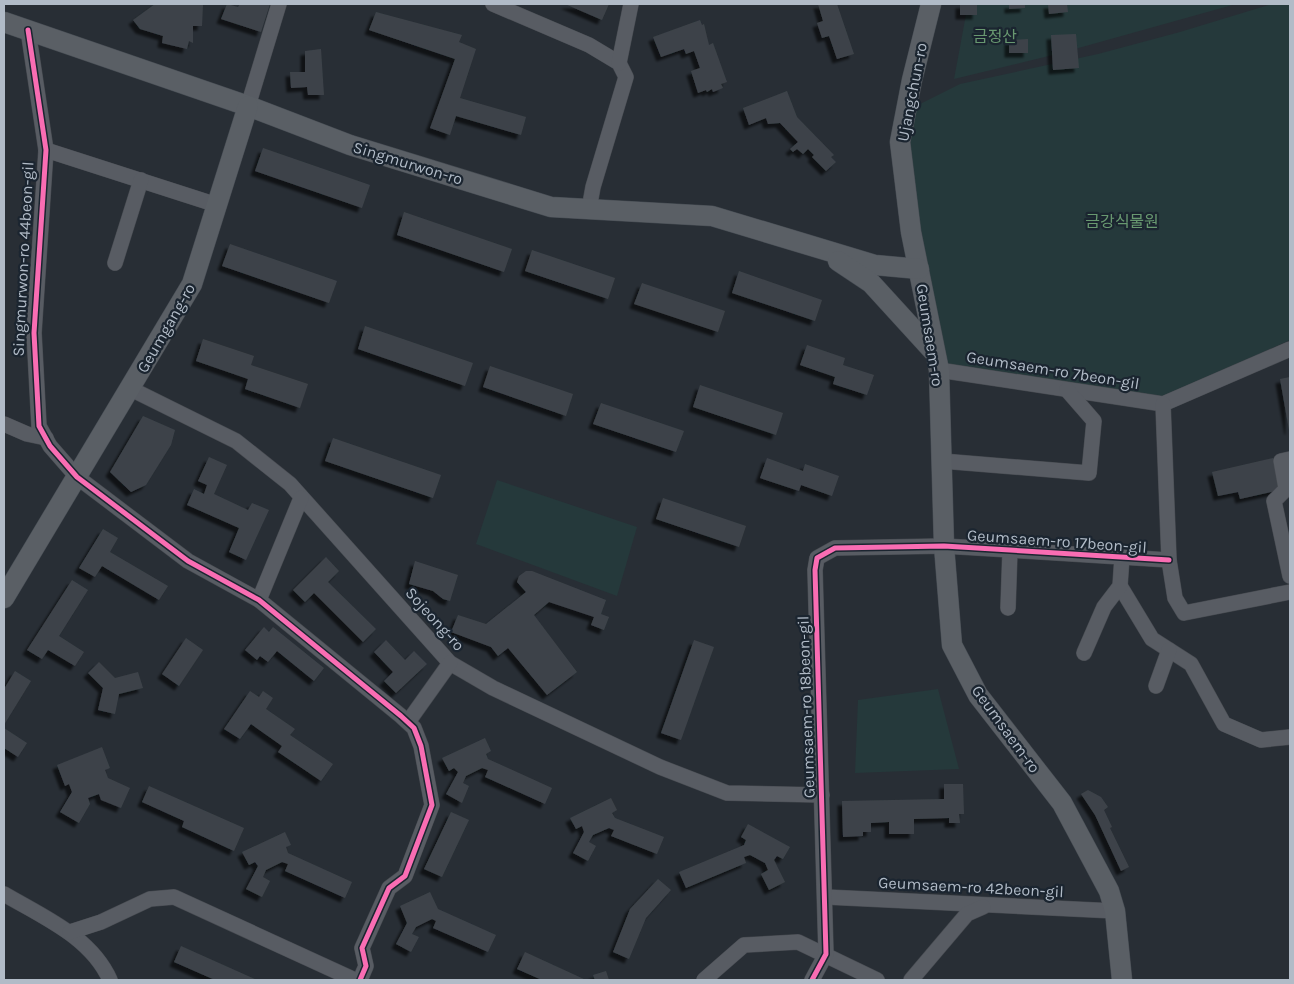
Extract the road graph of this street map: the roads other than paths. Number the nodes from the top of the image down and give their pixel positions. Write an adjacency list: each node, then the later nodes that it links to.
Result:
1 (279, 4): 8 (street, Geumgang-ro)
2 (493, 4): 7 (street)
3 (631, 4): 7 (street)
4 (931, 4): 15 (main road, Ujangchun-ro)
5 (4, 22): 6 (main road, Singmurwon-ro)
6 (28, 30): 8 (main road, Singmurwon-ro); 9 (street, Singmurwon-ro 44beon-gil)
7 (619, 63): 12 (street)
8 (248, 106): 11 (main road, Geumgang-ro); 12 (main road, Singmurwon-ro)
9 (46, 150): 10 (street); 22 (street, Singmurwon-ro 44beon-gil)
10 (141, 180): 11 (street); 14 (street)
11 (217, 204): 18 (main road, Geumgang-ro)
12 (589, 209): 13 (main road, Singmurwon-ro)
13 (824, 251): 15 (main road, Singmurwon-ro); 17 (main road, Singmurwon-ro)
14 (116, 264)
15 (918, 269): 17 (main road, Geumsaem-ro)
16 (1290, 349): 20 (street)
17 (937, 362): 19 (street, Geumsaem-ro 7beon-gil); 24 (main road, Geumsaem-ro)
18 (131, 389): 25 (main road, Geumgang-ro); 26 (street, Sojeong-ro)
19 (1067, 390): 20 (street, Geumsaem-ro 7beon-gil); 24 (street)
20 (1163, 404): 30 (street)
21 (4, 424): 22 (street)
22 (46, 438): 25 (street, Singmurwon-ro 44beon-gil)
23 (1290, 459): 31 (street)
24 (942, 461): 27 (main road, Geumsaem-ro)
25 (77, 477): 34 (main road, Geumgang-ro); 35 (street, Singmurwon-ro 44beon-gil)
26 (301, 498): 35 (street); 39 (street, Sojeong-ro)
27 (944, 546): 28 (street, Geumsaem-ro 17beon-gil); 43 (street, Geumsaem-ro 18beon-gil); 47 (main road, Geumsaem-ro)
28 (1010, 550): 29 (street, Geumsaem-ro 17beon-gil); 36 (street, Geumsaem-ro 17beon-gil)
29 (1122, 557): 30 (street, Geumsaem-ro 17beon-gil); 32 (street)
30 (1169, 560): 33 (street, Geumsaem-ro 17beon-gil)
31 (1290, 576)
32 (1120, 586): 37 (street); 38 (street)
33 (1290, 592)
34 (4, 598)
35 (259, 600): 41 (street, Singmurwon-ro 44beon-gil)
36 (1008, 608)
37 (1169, 650): 40 (street); 42 (street)
38 (1084, 653)
39 (450, 663): 41 (street); 43 (street, Sojeong-ro)
40 (1156, 686)
41 (408, 722): 52 (street)
42 (1290, 737)
43 (822, 795): 45 (street, Geumsaem-ro 18beon-gil)
44 (4, 894): 48 (street)
45 (826, 897): 46 (street, Geumsaem-ro 42beon-gil); 49 (street, Geumsaem-ro 18beon-gil)
46 (985, 906): 47 (street, Geumsaem-ro 42beon-gil); 56 (street)
47 (1115, 912): 57 (main road, Geumsaem-ro)
48 (70, 932): 50 (street); 51 (street)
49 (826, 954): 53 (street); 54 (street, Geumsaem-ro 18beon-gil); 55 (street)
50 (110, 980)
51 (355, 980)
52 (360, 980)
53 (704, 980)
54 (812, 980)
55 (877, 980)
56 (911, 980)
57 (1122, 980)

